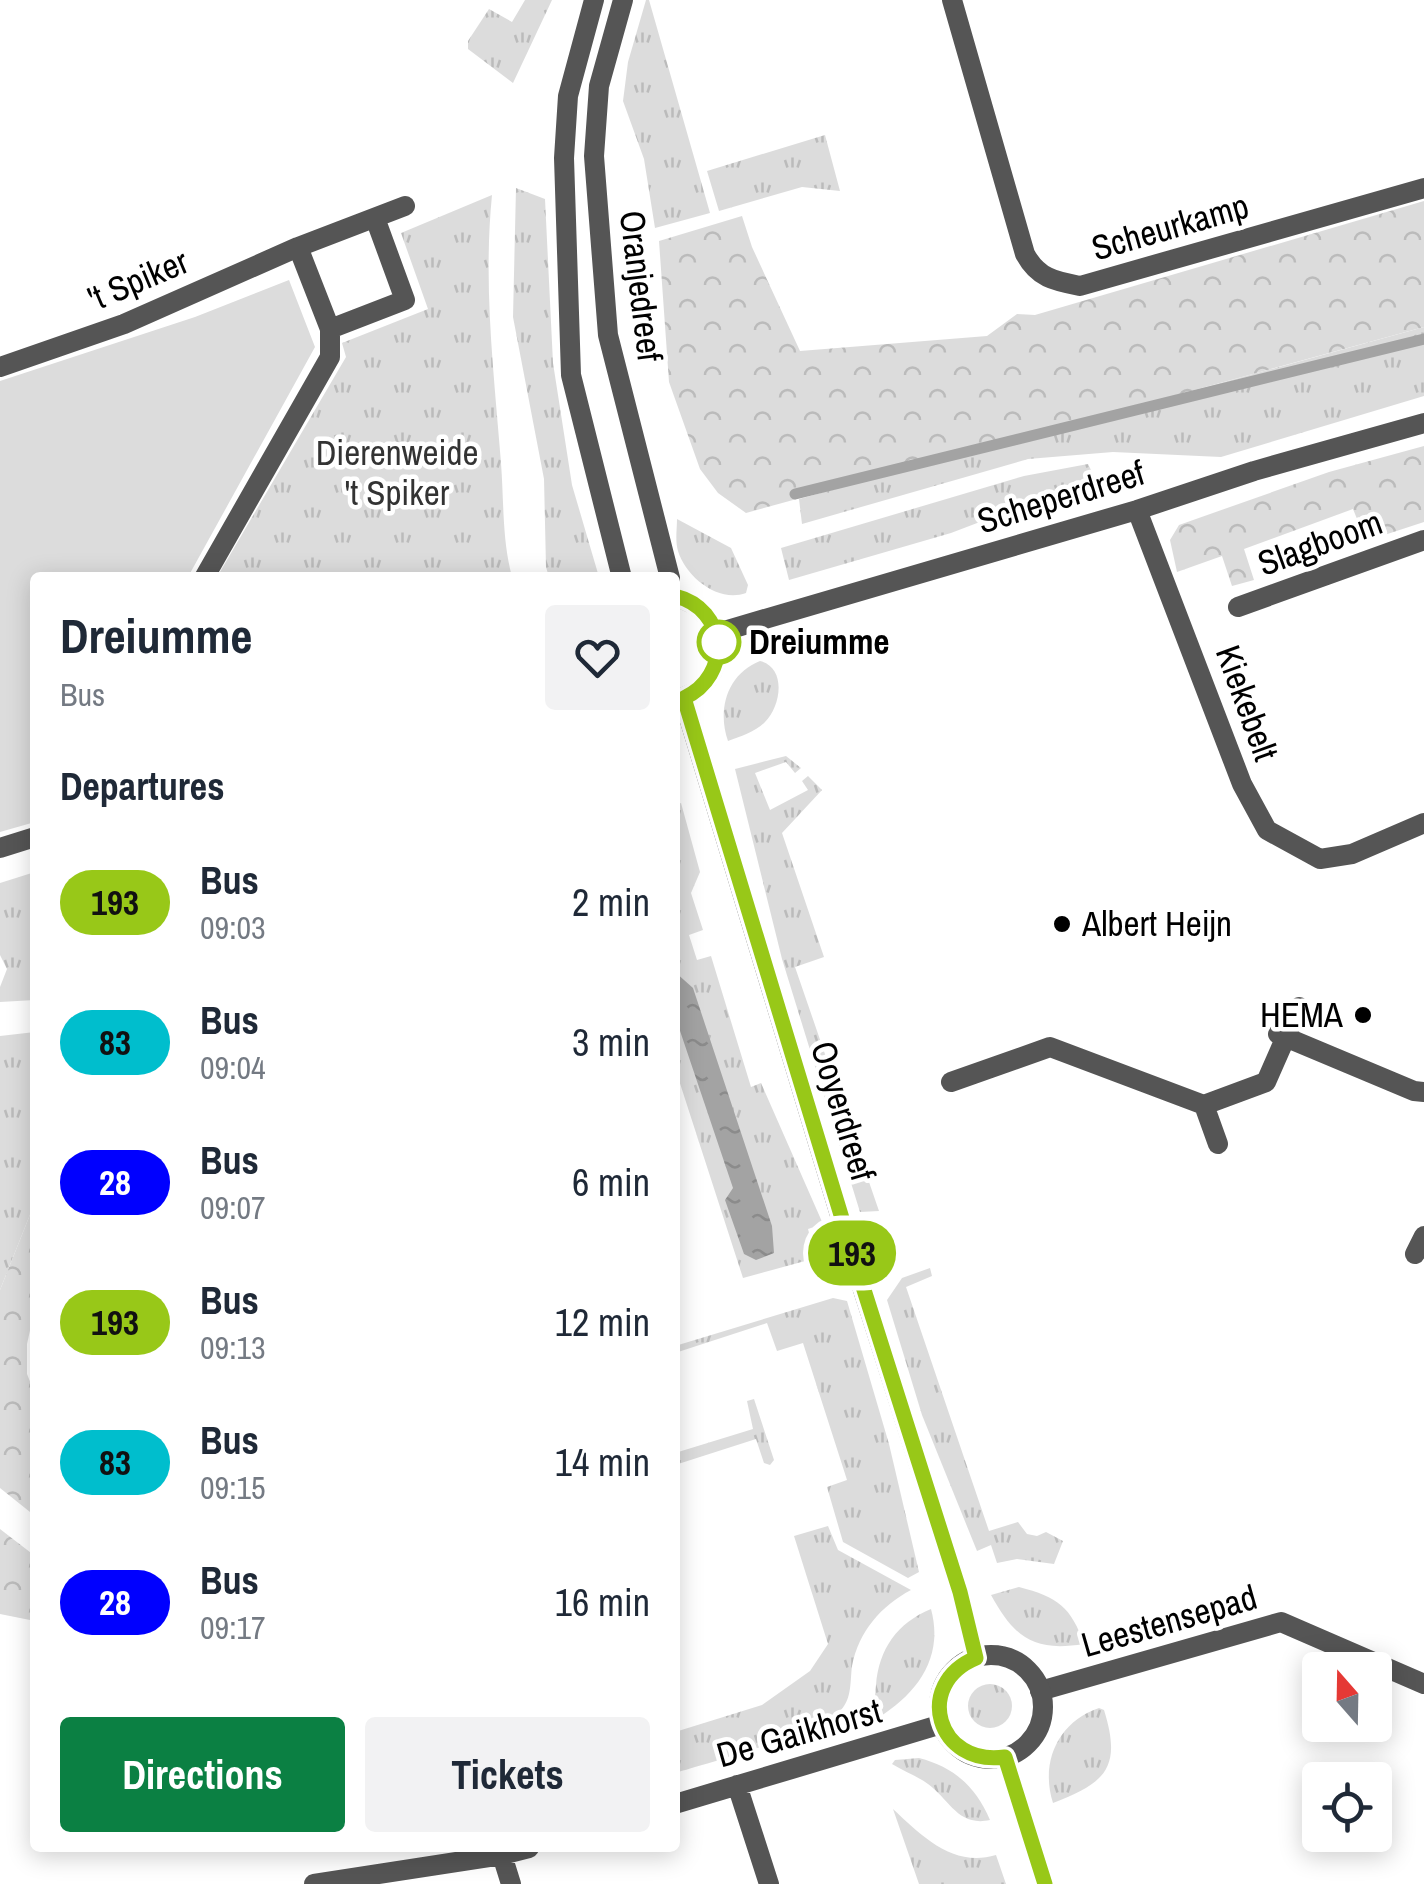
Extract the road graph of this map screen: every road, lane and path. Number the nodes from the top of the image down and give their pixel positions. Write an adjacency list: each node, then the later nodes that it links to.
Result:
1 (594, 0): 14 (street, Oranjedreef)
2 (623, 0): 15 (street, Oranjedreef)
3 (952, 0): 4 (street, Scheurkamp)
4 (1424, 188)
5 (405, 206): 6 (street, 't Spiker)
6 (374, 218): 7 (street, 't Spiker); 8 (street)
7 (298, 247): 8 (street); 9 (street, 't Spiker)
8 (330, 328): 13 (street)
9 (0, 367)
10 (1424, 423): 11 (street, Scheperdreef)
11 (1137, 510): 18 (street, Scheperdreef); 21 (street, Kiekebelt)
12 (1424, 540): 17 (street, Slagboom)
13 (207, 572)
14 (620, 572)
15 (668, 572)
16 (680, 598): 18 (street)
17 (1238, 608)
18 (717, 634): 19 (street)
19 (680, 698)
20 (680, 702): 30 (street, Ooyerdreef)
21 (1424, 823)
22 (30, 839): 23 (street)
23 (0, 848)
24 (1299, 1008): 25 (street)
25 (1281, 1035): 27 (street); 28 (street)
26 (952, 1082): 28 (street)
27 (1424, 1092)
28 (1204, 1105): 29 (street)
29 (1218, 1144)
30 (976, 1658): 32 (street); 33 (street)
31 (1424, 1684): 32 (street, Leestensepad)
32 (1040, 1691): 34 (street)
33 (942, 1724): 34 (street); 35 (street, De Gaikhorst)
34 (1005, 1757): 42 (street)
35 (737, 1785): 36 (street, De Gaikhorst); 41 (street)
36 (680, 1802)
37 (514, 1852): 38 (street)
38 (502, 1855): 39 (street); 40 (street)
39 (314, 1884)
40 (511, 1884)
41 (769, 1884)
42 (1045, 1884)

